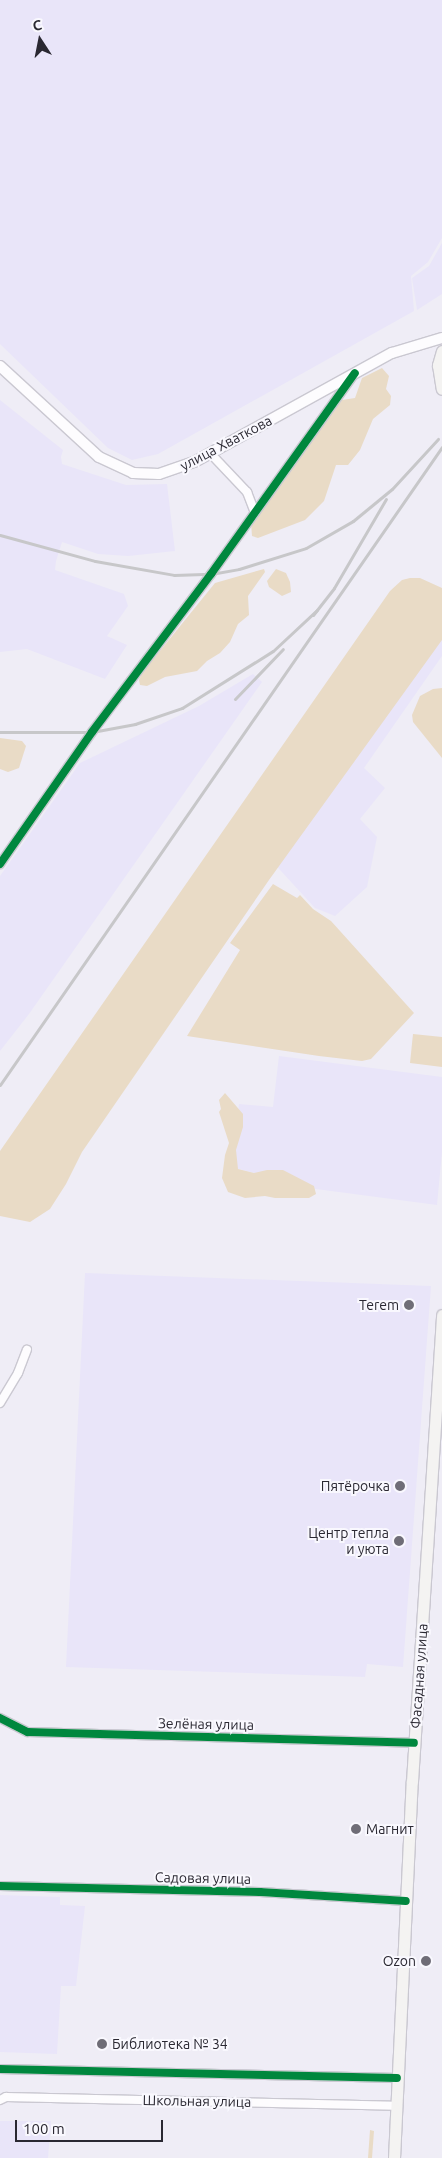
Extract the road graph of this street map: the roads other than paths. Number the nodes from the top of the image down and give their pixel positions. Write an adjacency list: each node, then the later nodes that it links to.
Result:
1 (442, 338): 4 (street, улица Хваткова)
2 (442, 351): 5 (main road)
3 (0, 366): 6 (street, улица Хваткова)
4 (355, 373): 6 (street, улица Хваткова); 7 (street)
5 (442, 389)
6 (210, 454): 7 (street)
7 (255, 512): 8 (street)
8 (0, 864)
9 (442, 1315): 13 (main road, Фасадная улица)
10 (26, 1350): 11 (street)
11 (0, 1404)
12 (0, 1718): 13 (street, Зелёная улица)
13 (414, 1743): 15 (main road, Фасадная улица)
14 (0, 1886): 15 (street, Садовая улица)
15 (406, 1901): 17 (main road, Фасадная улица)
16 (0, 2069): 17 (street)
17 (396, 2078): 19 (main road, Фасадная улица)
18 (0, 2100): 19 (street, Школьная улица)
19 (395, 2106): 20 (main road, Фасадная улица)
20 (394, 2158)

